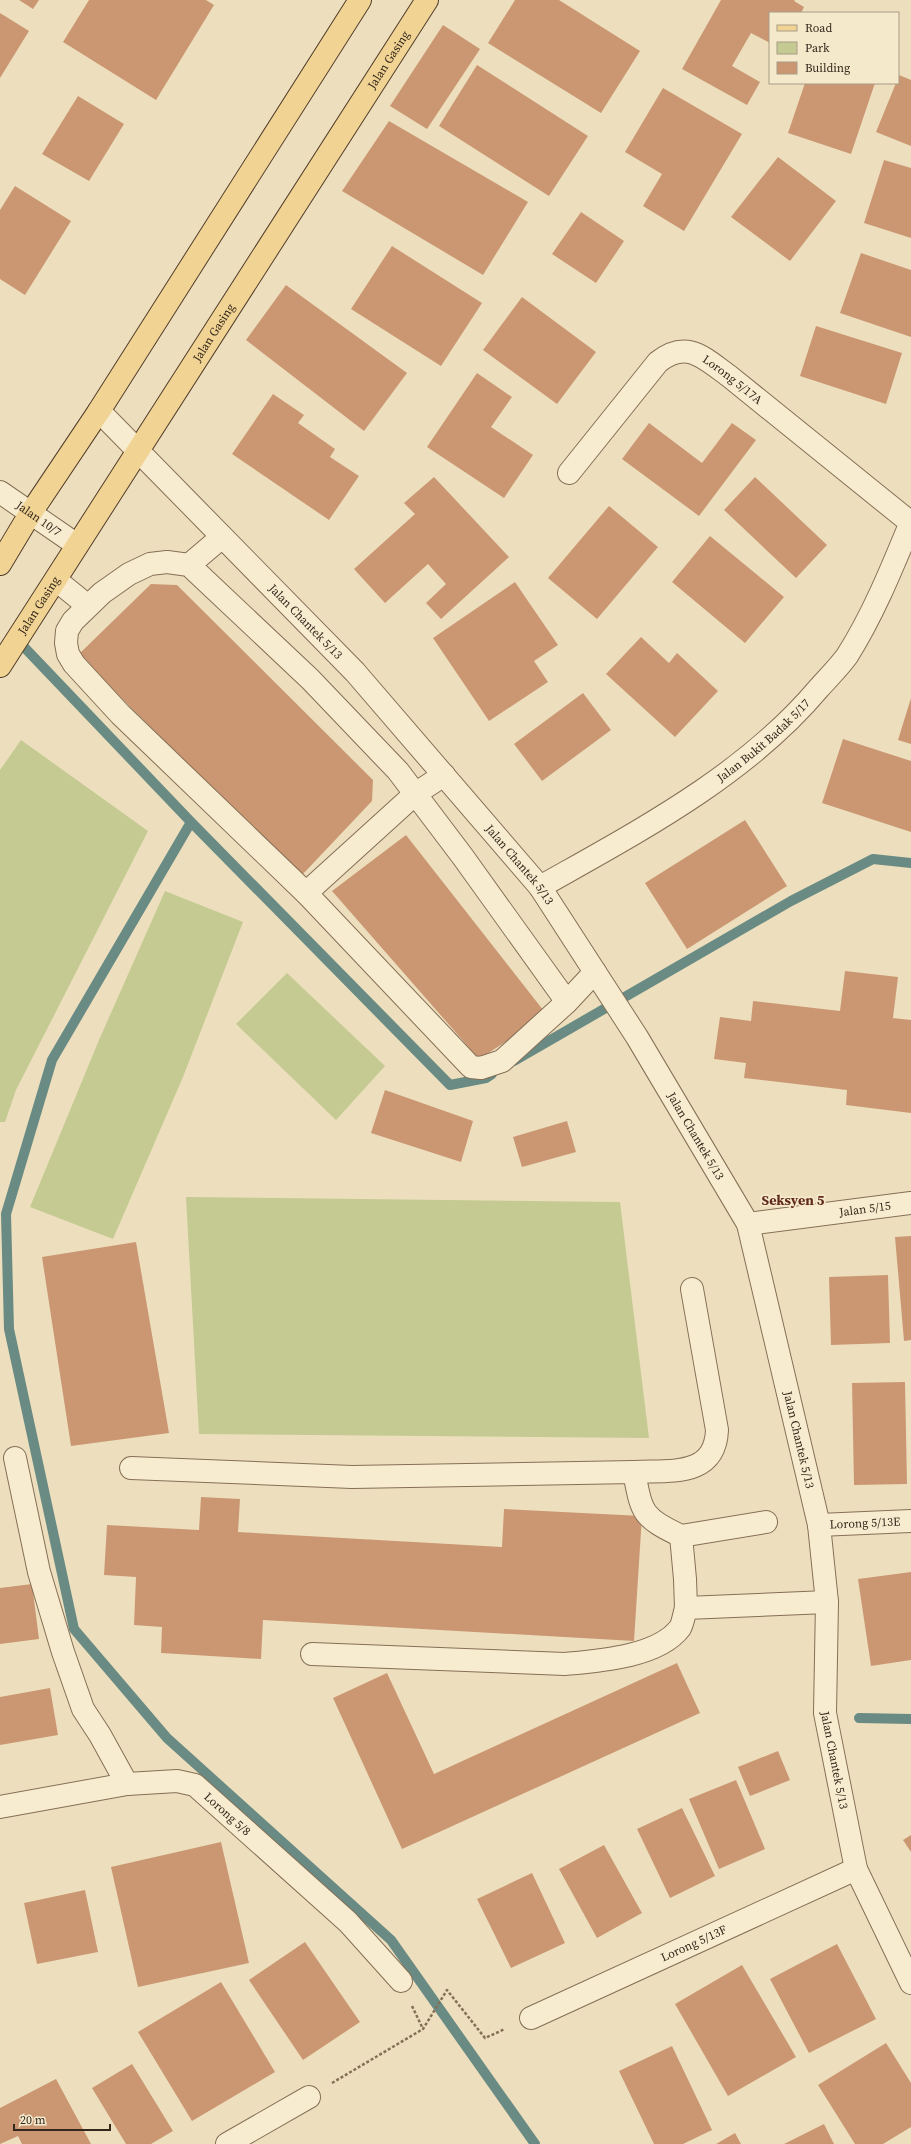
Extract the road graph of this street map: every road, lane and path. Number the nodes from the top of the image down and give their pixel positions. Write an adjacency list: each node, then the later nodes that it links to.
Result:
1 (360, 0): 3 (main road)
2 (427, 0): 4 (main road, Jalan Gasing)
3 (99, 411): 4 (street, Jalan Chantek 5/13); 7 (main road)
4 (139, 452): 9 (street, Jalan Chantek 5/13); 10 (main road, Jalan Gasing)
5 (569, 473): 8 (street, Lorong 5/17A)
6 (0, 492): 7 (street, Jalan 10/7)
7 (30, 514): 10 (street, Jalan 10/7); 11 (main road)
8 (911, 523): 18 (street, Jalan Bukit Badak 5/17)
9 (222, 537): 12 (street); 16 (street, Jalan Chantek 5/13)
10 (77, 546): 13 (main road, Jalan Gasing)
11 (0, 564)
12 (189, 565): 14 (street); 17 (street)
13 (56, 580): 14 (street); 15 (main road, Jalan Gasing)
14 (88, 606): 19 (street)
15 (0, 666)
16 (444, 775): 17 (street); 18 (street, Jalan Chantek 5/13)
17 (415, 794): 19 (street); 21 (street)
18 (540, 887): 20 (street, Jalan Chantek 5/13)
19 (306, 893): 21 (street)
20 (595, 972): 21 (street); 23 (street, Jalan Chantek 5/13)
21 (567, 1002)
22 (911, 1203): 23 (street, Jalan 5/15)
23 (748, 1224): 30 (street, Jalan Chantek 5/13)
24 (692, 1289): 27 (street)
25 (15, 1458): 35 (street)
26 (131, 1468): 27 (street)
27 (634, 1472): 31 (street)
28 (911, 1520): 30 (street, Lorong 5/13E)
29 (766, 1522): 31 (street)
30 (819, 1525): 32 (street, Jalan Chantek 5/13)
31 (681, 1536): 33 (street)
32 (827, 1602): 33 (street); 37 (street, Jalan Chantek 5/13)
33 (686, 1608): 34 (street)
34 (312, 1654)
35 (127, 1784): 36 (street, Lorong 5/8); 38 (street, Lorong 5/8)
36 (0, 1807)
37 (856, 1869): 39 (street, Jalan Chantek 5/13); 40 (street, Lorong 5/13F)
38 (401, 1981)
39 (911, 1983)
40 (531, 2018)
41 (485, 2038): 42 (path)
42 (309, 2097): 43 (street)
43 (227, 2144)

